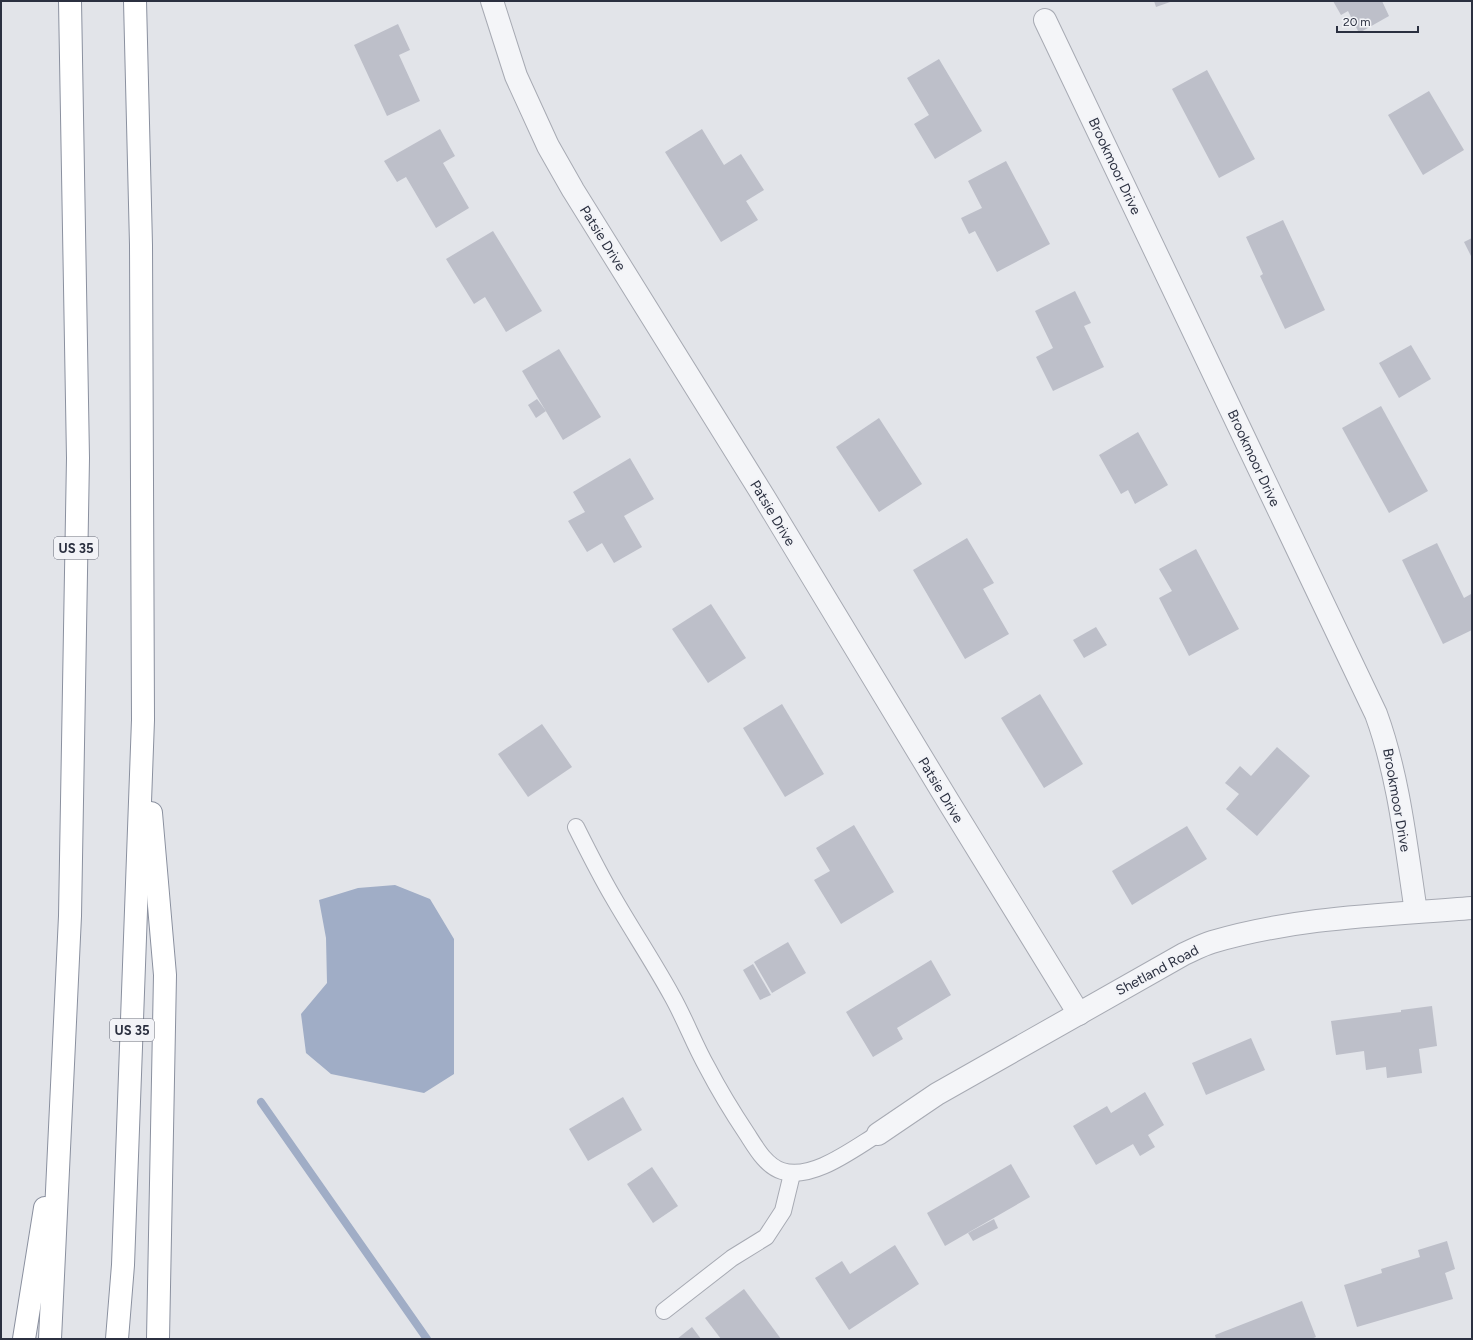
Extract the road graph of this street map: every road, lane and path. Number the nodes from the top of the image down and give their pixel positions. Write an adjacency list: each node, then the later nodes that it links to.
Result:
1 (70, 1): 10 (highway, US 35)
2 (135, 1): 5 (highway, US 35)
3 (492, 1): 9 (street, Patsie Drive)
4 (1045, 20): 8 (street, Brookmoor Drive)
5 (142, 720): 16 (highway, US 35); 17 (highway)
6 (576, 828): 12 (lane)
7 (1472, 908): 8 (street, Shetland Road)
8 (1416, 912): 9 (street, Shetland Road)
9 (1079, 1014): 11 (street, Shetland Road)
10 (62, 1094): 14 (highway); 15 (highway, US 35)
11 (878, 1134): 12 (lane)
12 (792, 1174): 13 (lane)
13 (664, 1311)
14 (24, 1339)
15 (50, 1339)
16 (117, 1339)
17 (158, 1339)

